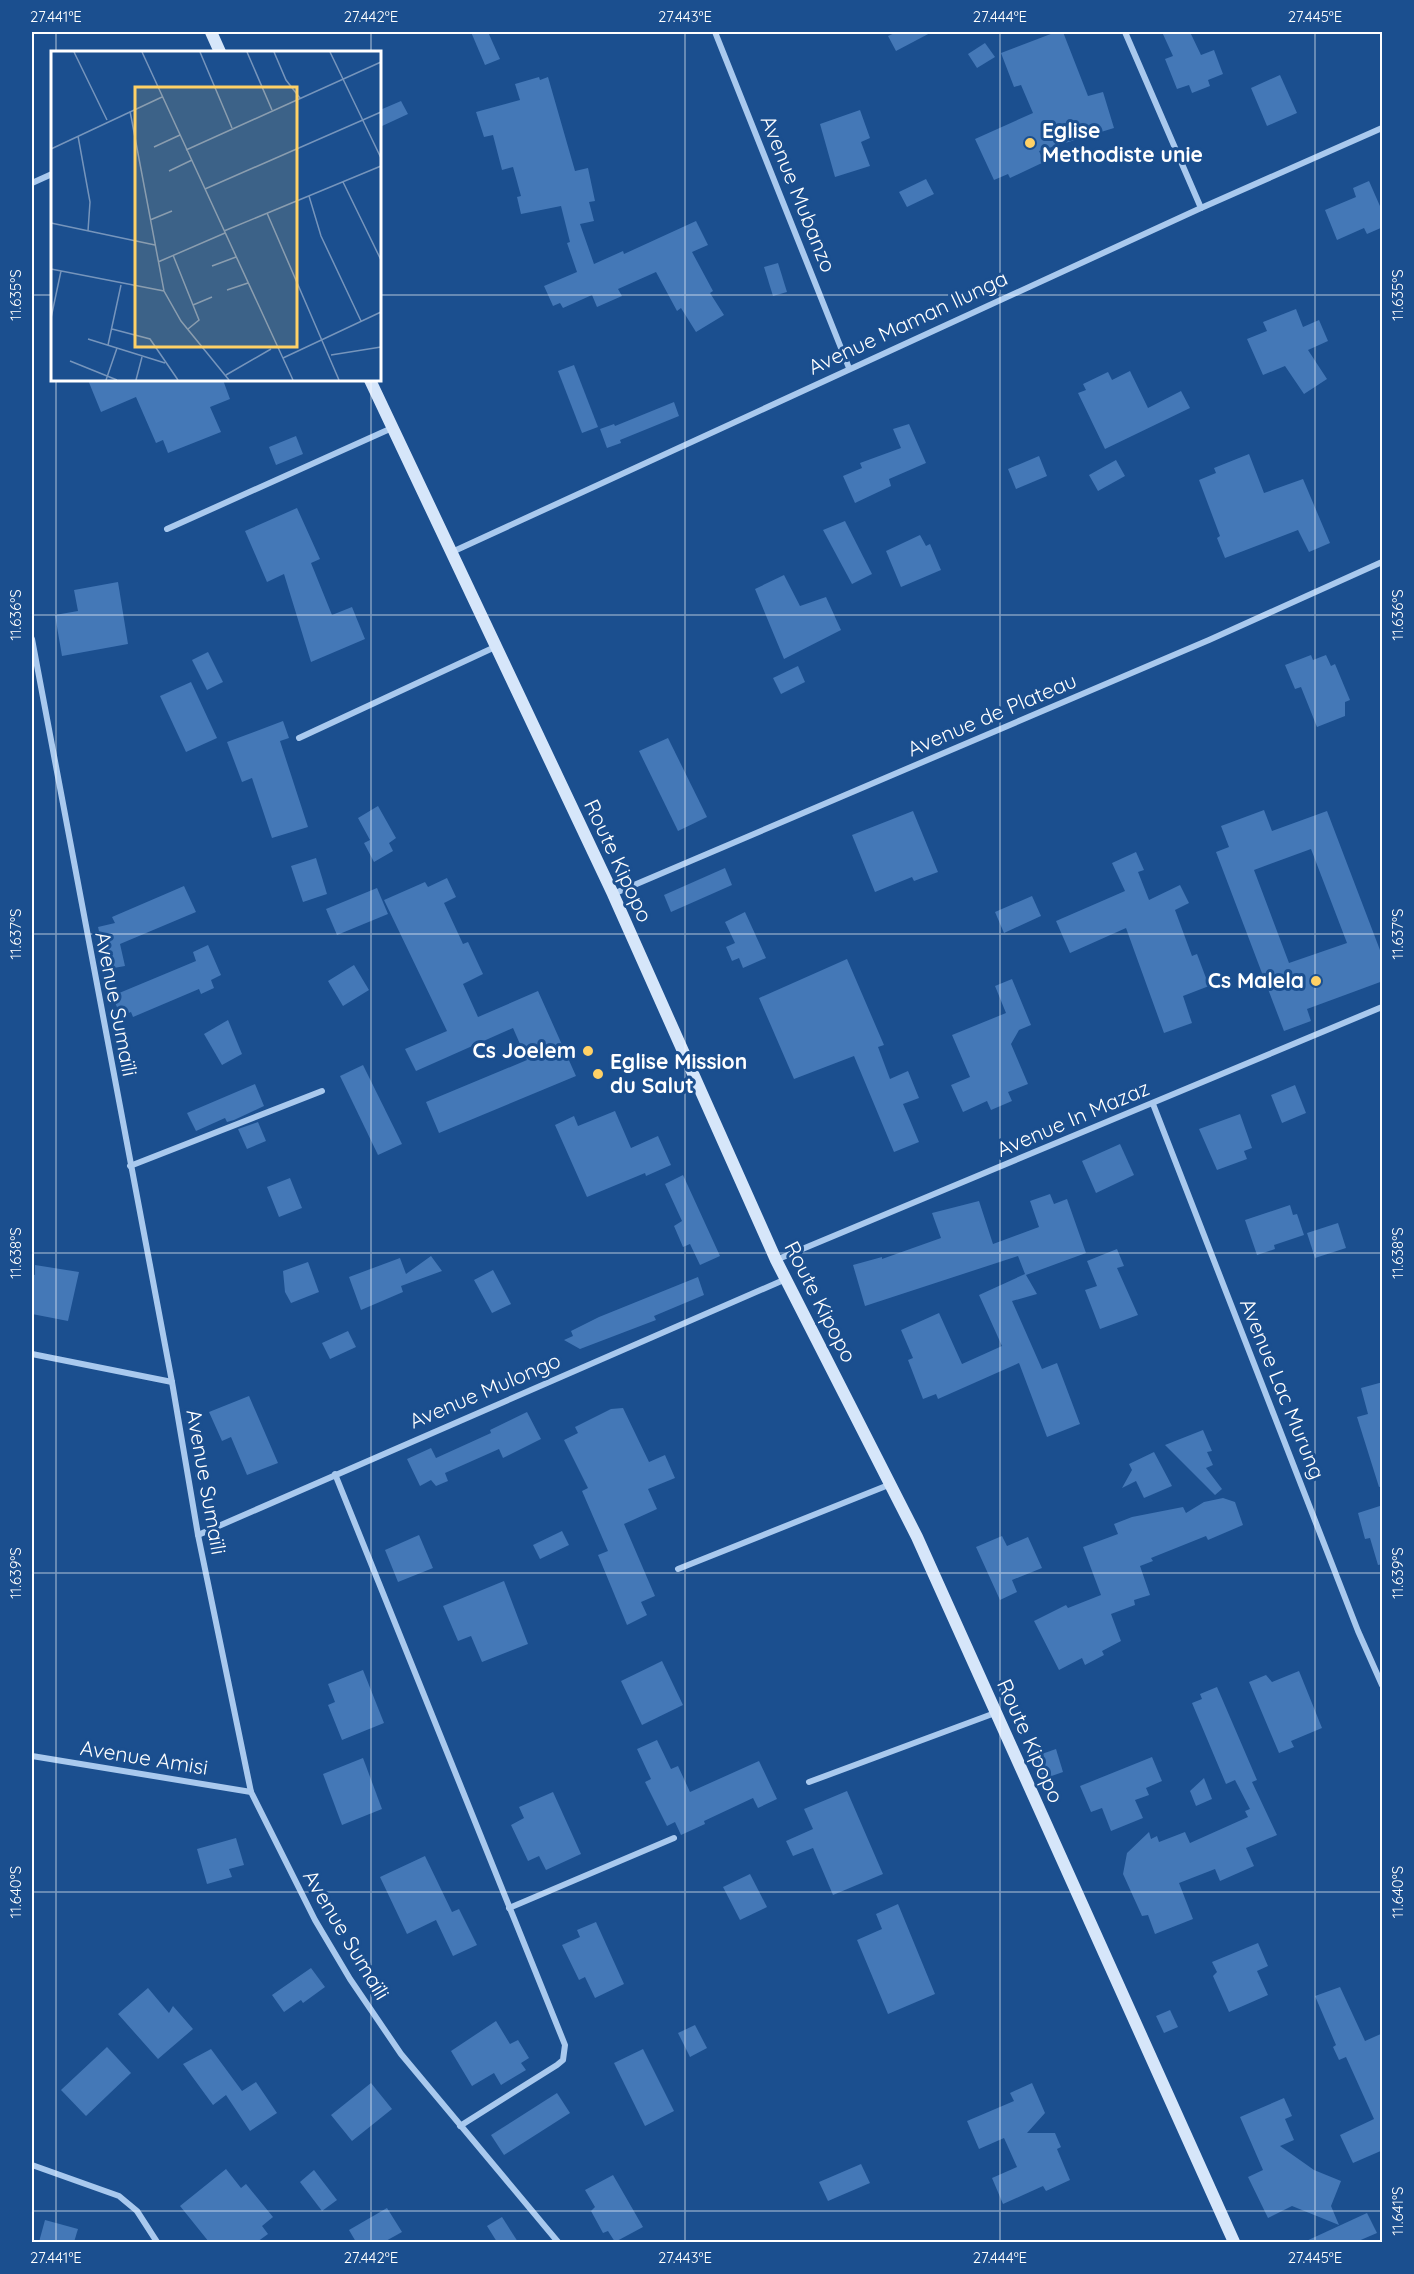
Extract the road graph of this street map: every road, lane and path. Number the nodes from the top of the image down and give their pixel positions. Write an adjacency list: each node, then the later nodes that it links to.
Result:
1 (211, 32): 4 (main road)
2 (715, 32): 9 (street, Avenue Mubanzo)
3 (1125, 32): 8 (street)
4 (220, 51)
5 (1383, 129): 8 (street, Avenue Maman Ilunga)
6 (51, 174): 7 (street)
7 (32, 183)
8 (1201, 208): 9 (street, Avenue Maman Ilunga)
9 (849, 368): 13 (street, Avenue Maman Ilunga)
10 (370, 381): 11 (main road, Route Kipopo)
11 (392, 428): 12 (street); 13 (main road, Route Kipopo)
12 (167, 529)
13 (450, 552): 16 (main road, Route Kipopo)
14 (1383, 562): 18 (street, Avenue de Plateau)
15 (32, 639): 22 (street, Avenue Sumaïli)
16 (495, 647): 17 (street); 18 (main road, Route Kipopo)
17 (299, 738)
18 (613, 894): 23 (main road, Route Kipopo)
19 (1383, 1007): 21 (street, Avenue In Mazaz)
20 (322, 1090): 22 (street)
21 (1153, 1104): 23 (street, Avenue In Mazaz); 31 (street, Avenue Lac Murung)
22 (130, 1166): 26 (street, Avenue Sumaïli)
23 (776, 1260): 24 (main road, Route Kipopo)
24 (786, 1279): 27 (street, Avenue Mulongo); 28 (main road, Route Kipopo)
25 (32, 1354): 26 (street)
26 (172, 1382): 29 (street, Avenue Sumaïli)
27 (334, 1474): 29 (street, Avenue Mulongo); 37 (street)
28 (891, 1484): 30 (street); 32 (main road, Route Kipopo)
29 (198, 1535): 35 (street, Avenue Sumaïli)
30 (678, 1569)
31 (1383, 1685)
32 (995, 1713): 34 (street); 42 (main road, Route Kipopo)
33 (32, 1756): 35 (street, Avenue Amisi)
34 (809, 1782)
35 (251, 1792): 38 (street, Avenue Sumaïli)
36 (675, 1838): 37 (street)
37 (509, 1908): 38 (street)
38 (460, 2126): 41 (street, Avenue Sumaïli)
39 (32, 2165): 40 (street)
40 (157, 2242)
41 (558, 2242)
42 (1234, 2242)

